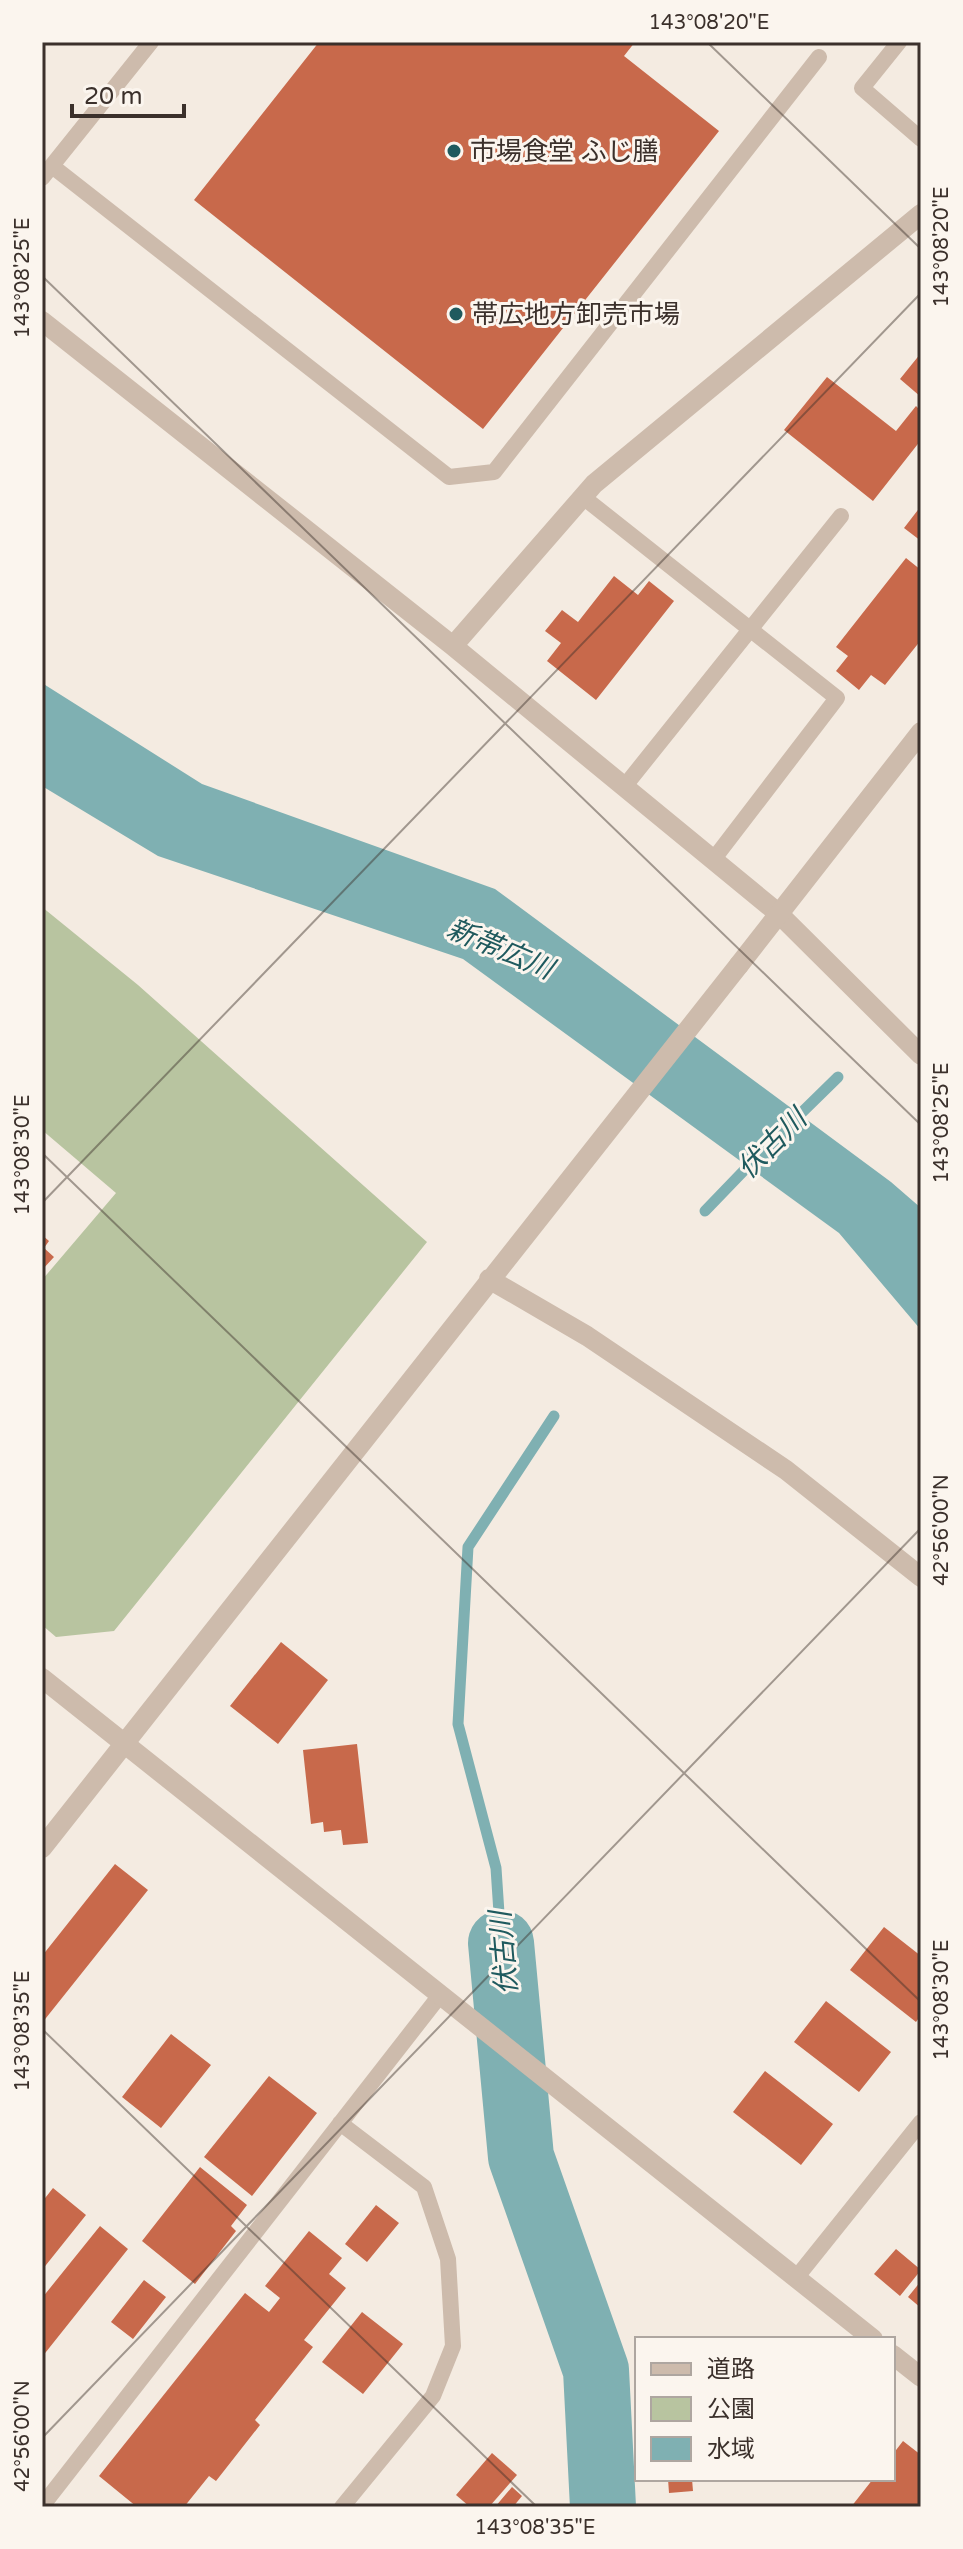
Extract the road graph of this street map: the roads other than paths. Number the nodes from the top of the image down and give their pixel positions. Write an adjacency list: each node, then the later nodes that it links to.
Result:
1 (151, 42): 5 (lane)
2 (899, 42): 4 (lane)
3 (819, 57): 5 (lane)
4 (921, 139)
5 (47, 172)
6 (921, 214): 8 (street)
7 (42, 321): 11 (street)
8 (583, 497): 10 (lane); 11 (street)
9 (841, 516): 10 (lane)
10 (750, 629): 13 (lane); 14 (lane)
11 (453, 646): 13 (street)
12 (921, 732): 15 (street)
13 (624, 787): 14 (street)
14 (713, 860): 15 (street)
15 (778, 913): 16 (street); 17 (street)
16 (921, 1055)
17 (489, 1279): 18 (street); 20 (street)
18 (921, 1577)
19 (42, 1678): 20 (street)
20 (125, 1743): 21 (street); 22 (street)
21 (42, 1848)
22 (446, 1998): 24 (lane); 25 (street)
23 (921, 2122): 25 (lane)
24 (340, 2123): 29 (lane); 30 (lane)
25 (796, 2278): 26 (street)
26 (870, 2337)
27 (895, 2357): 28 (street)
28 (921, 2377)
29 (42, 2506)
30 (342, 2507)

